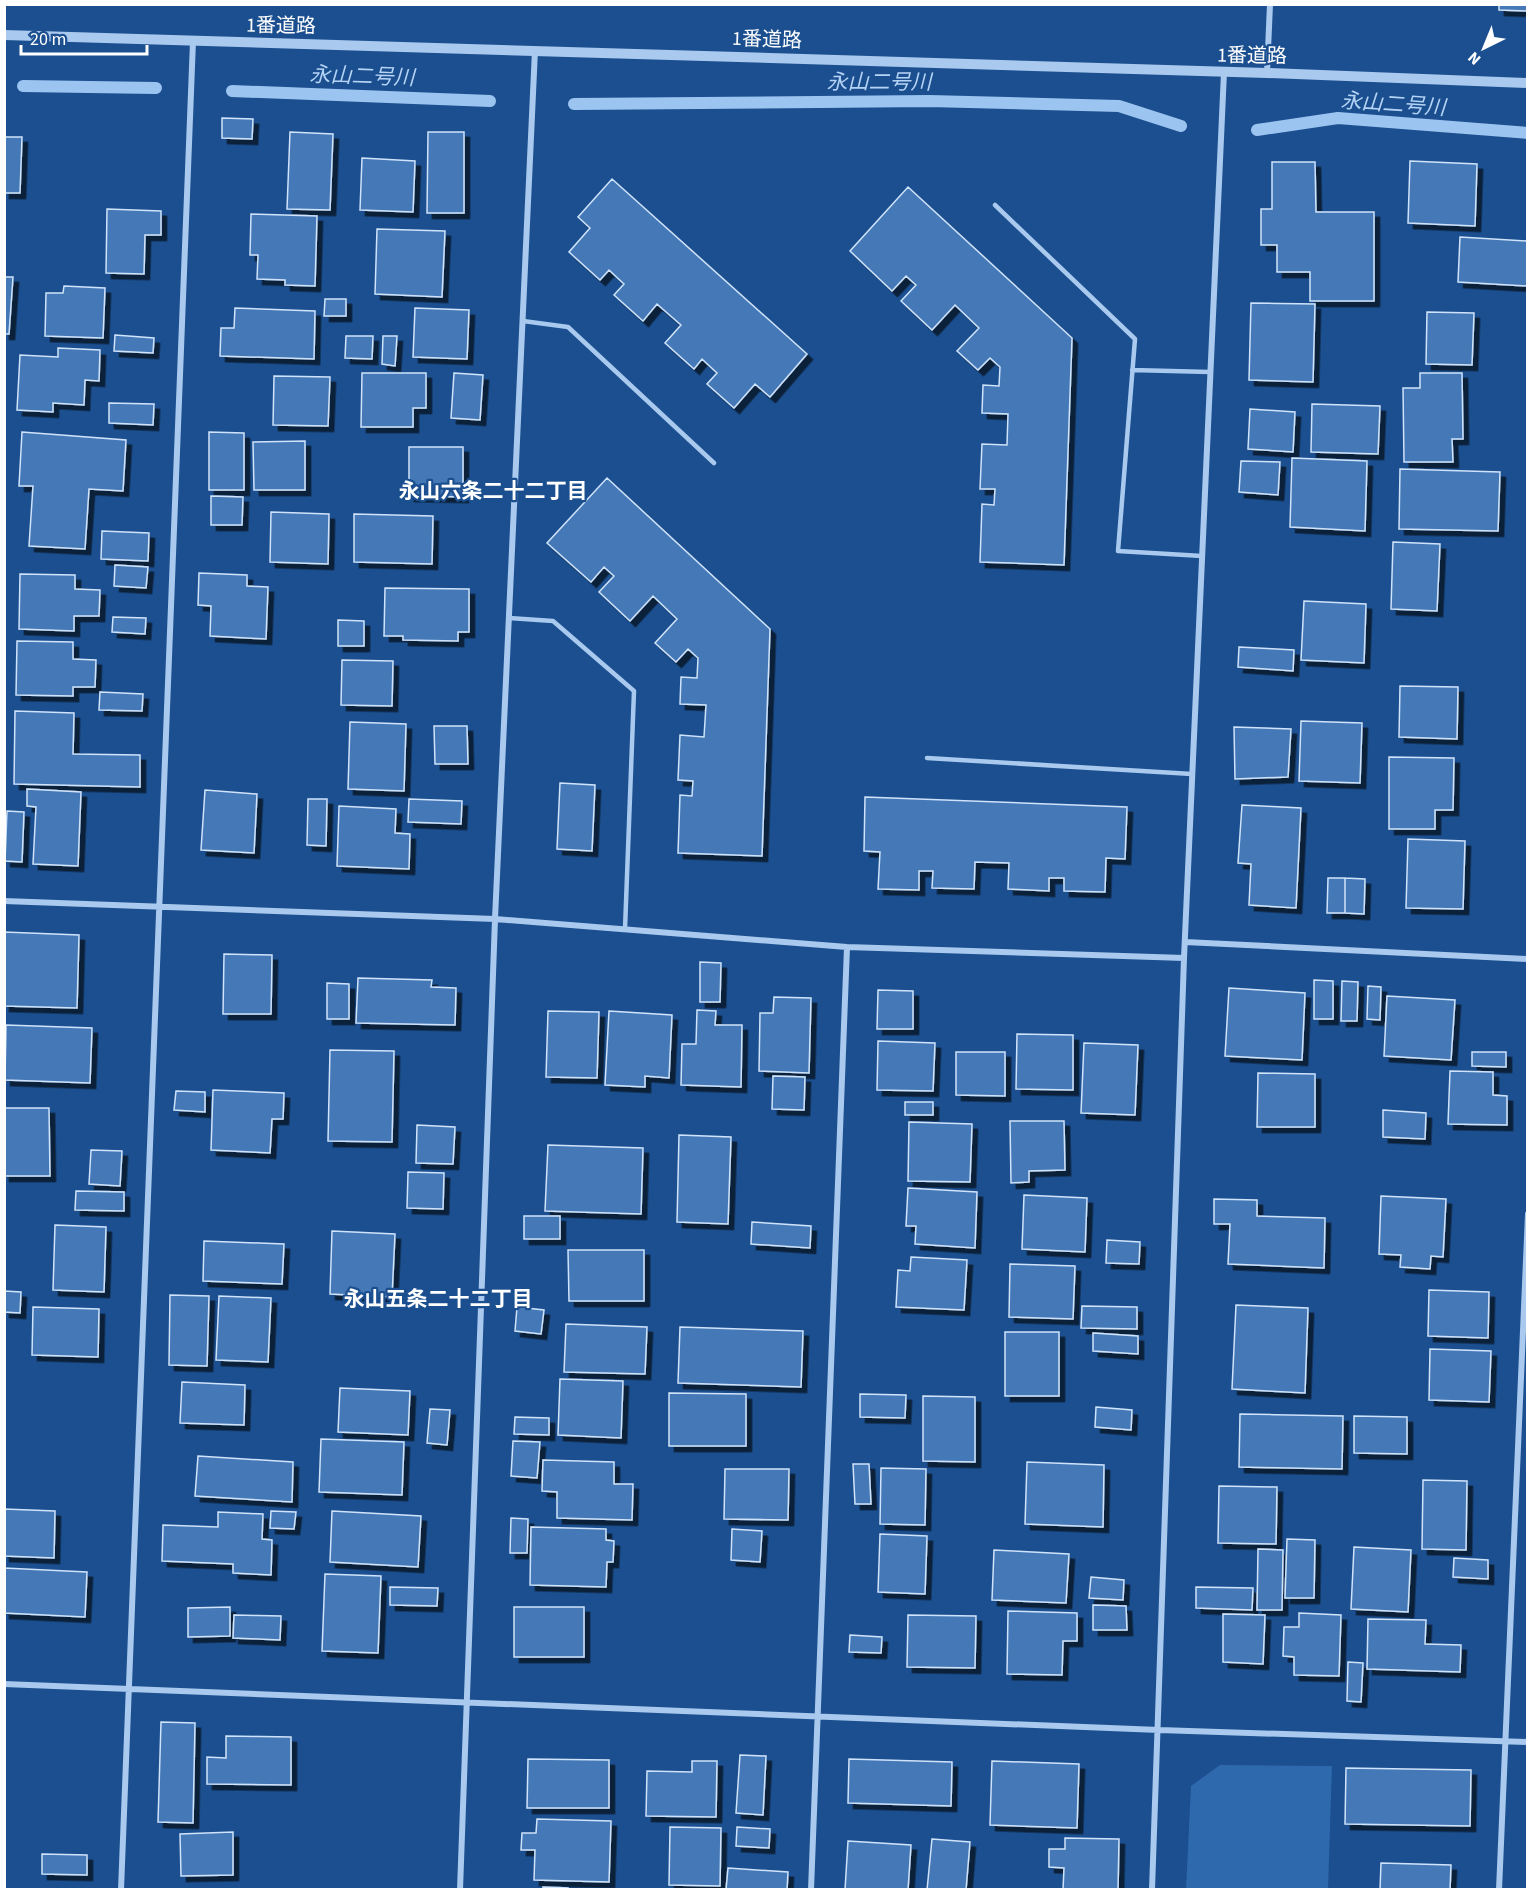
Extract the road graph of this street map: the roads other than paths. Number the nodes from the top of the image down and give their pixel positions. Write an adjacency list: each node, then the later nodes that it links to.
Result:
1 (1270, 4): 6 (street)
2 (4, 35): 3 (street, 1番道路)
3 (193, 41): 4 (street, 1番道路); 18 (street)
4 (535, 50): 5 (street, 1番道路); 9 (street)
5 (1224, 72): 6 (street, 1番道路); 11 (street)
6 (1267, 73): 7 (street, 1番道路)
7 (1527, 83)
8 (995, 205): 10 (lane)
9 (523, 321): 12 (lane); 14 (street)
10 (1132, 370): 11 (lane); 13 (lane)
11 (1210, 372): 13 (street)
12 (714, 463)
13 (1202, 556): 16 (street)
14 (509, 618): 19 (street); 20 (lane)
15 (927, 758): 16 (lane)
16 (1192, 774): 21 (street)
17 (4, 901): 18 (street)
18 (159, 907): 19 (street); 27 (street)
19 (495, 919): 20 (street); 28 (street)
20 (625, 929): 22 (street)
21 (1185, 942): 23 (street); 24 (street)
22 (847, 947): 23 (street); 29 (street)
23 (1184, 958): 30 (street)
24 (1527, 959)
25 (1527, 1214): 31 (street)
26 (4, 1683): 27 (street)
27 (129, 1689): 28 (street); 33 (street)
28 (468, 1702): 29 (street); 34 (street)
29 (817, 1717): 30 (street); 35 (street)
30 (1159, 1730): 31 (street); 36 (street)
31 (1505, 1741): 32 (street); 37 (street)
32 (1527, 1742)
33 (121, 1890)
34 (460, 1890)
35 (811, 1890)
36 (1152, 1890)
37 (1499, 1890)

